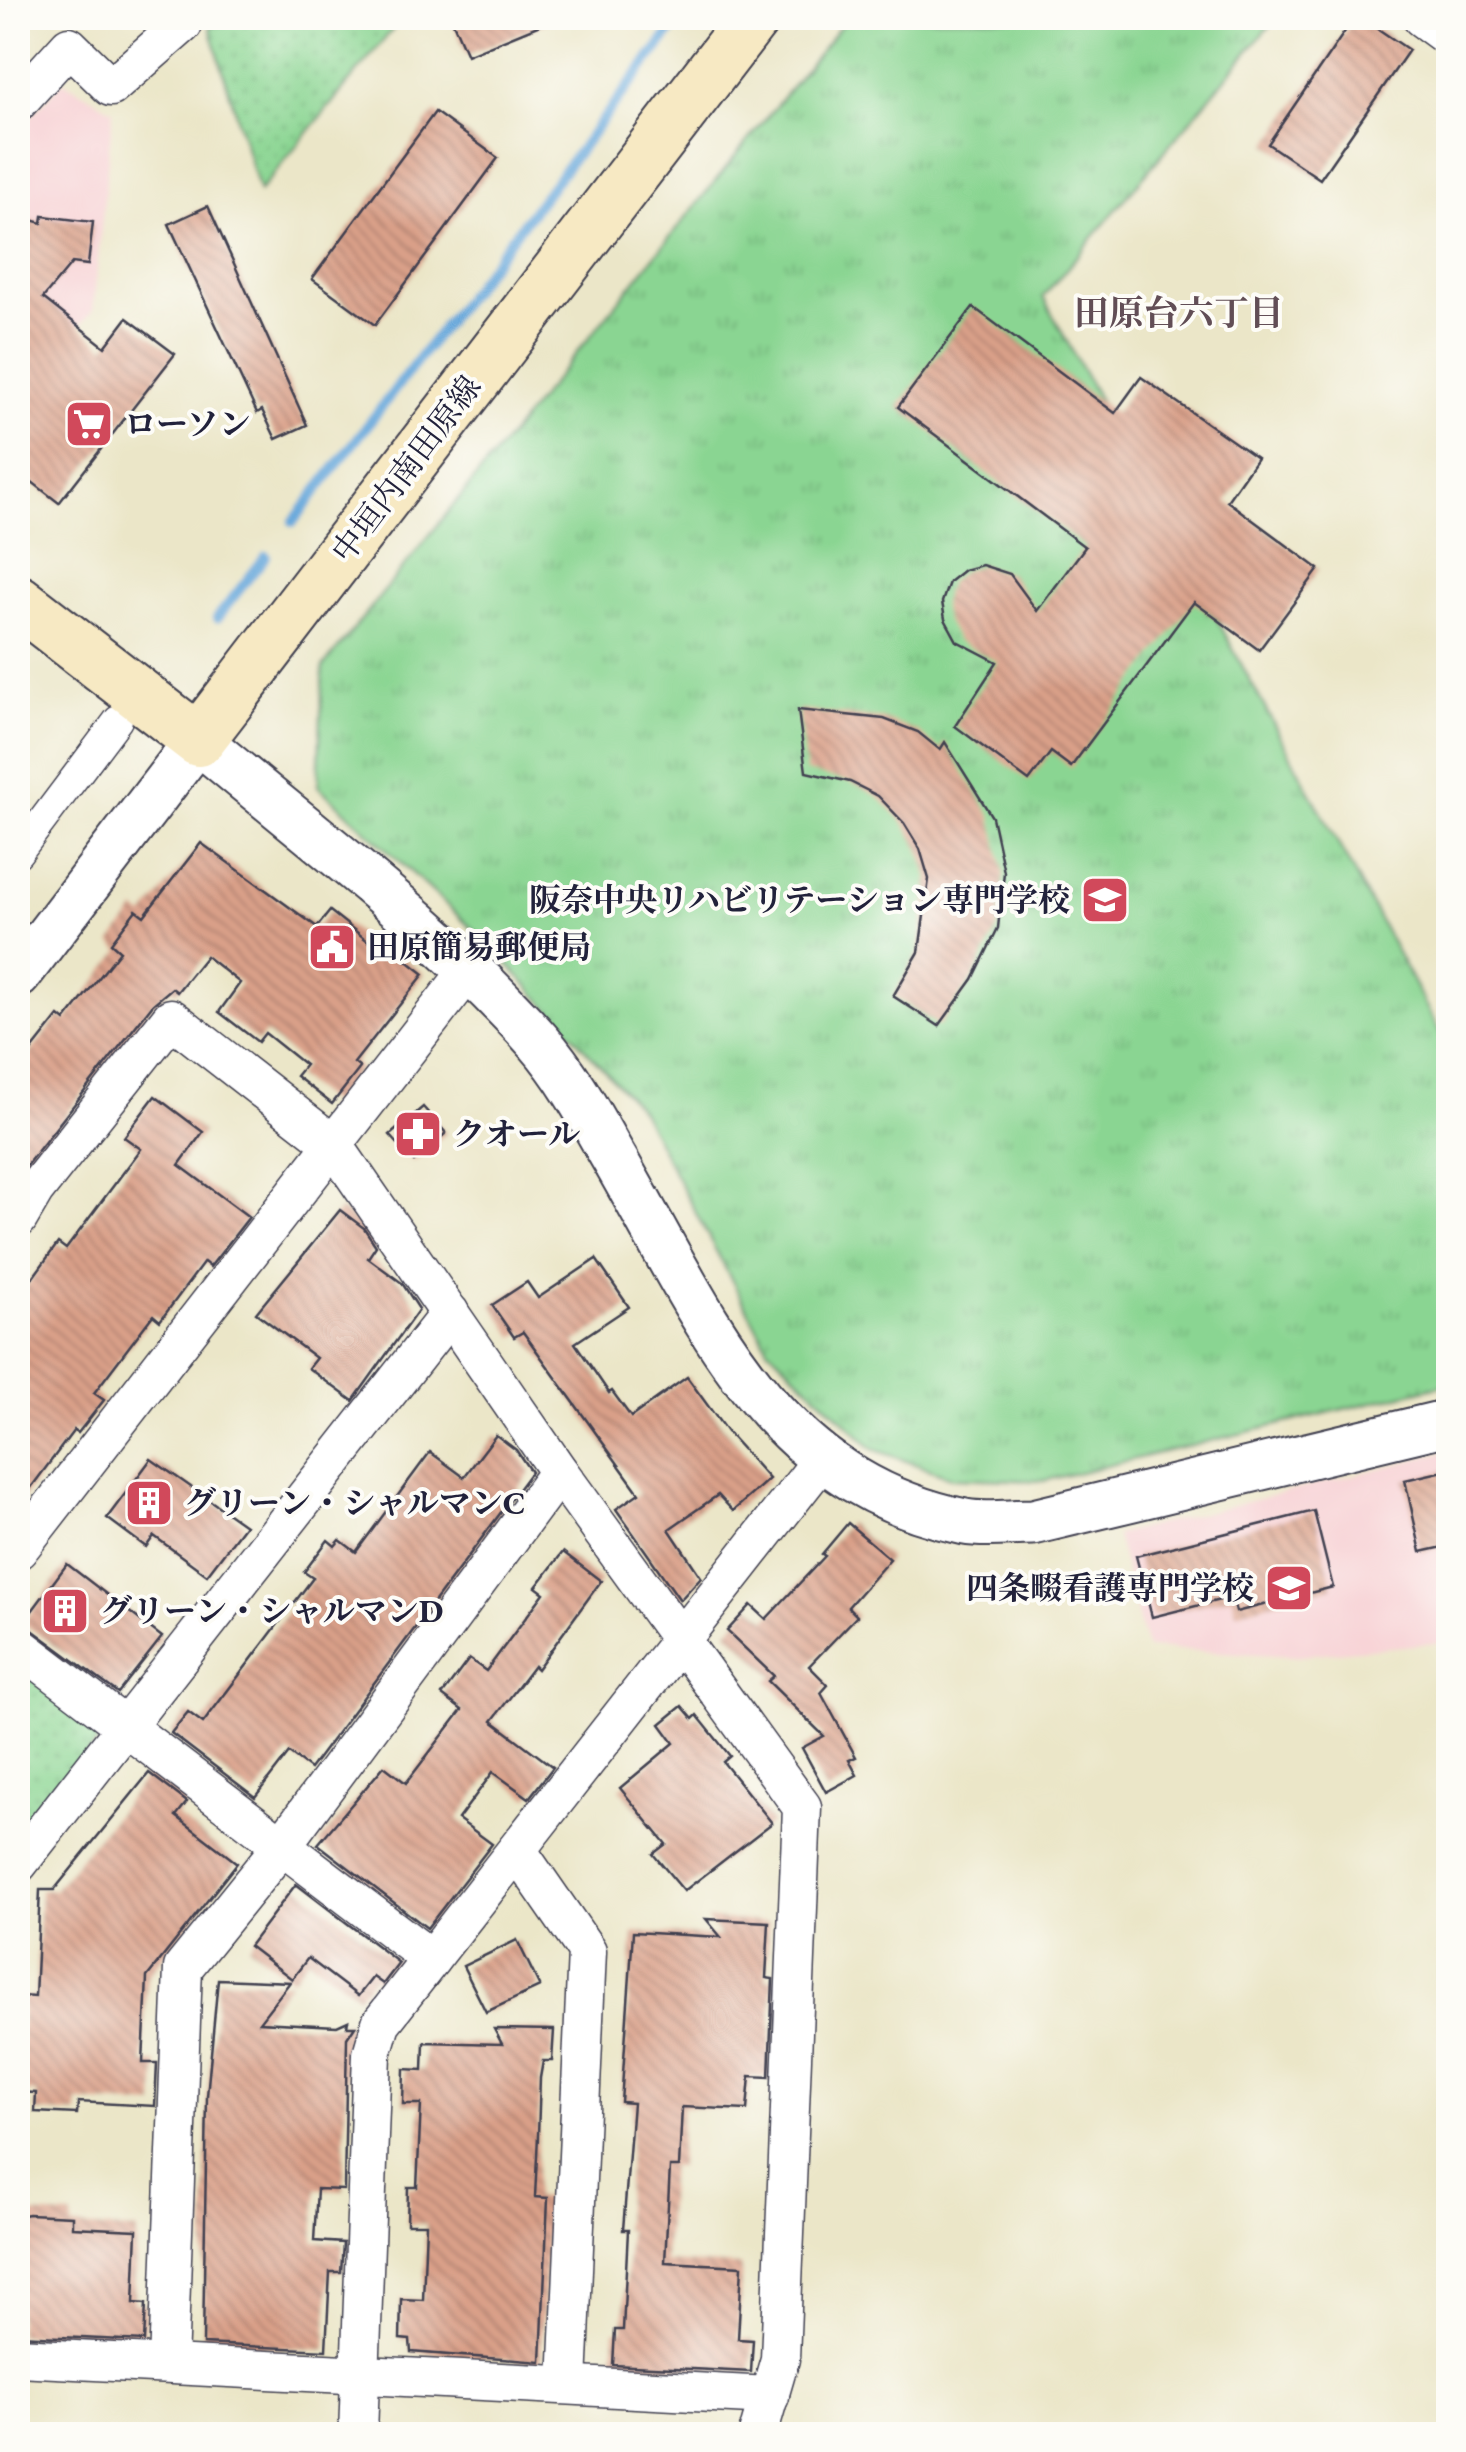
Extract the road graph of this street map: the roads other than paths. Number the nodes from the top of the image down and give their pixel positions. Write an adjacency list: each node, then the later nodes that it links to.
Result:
1 (753, 18): 8 (main road, 中垣内南田原線)
2 (1422, 18): 4 (street)
3 (182, 24): 5 (street)
4 (1448, 38)
5 (18, 102)
6 (18, 601): 8 (main road)
7 (118, 720): 9 (street)
8 (198, 740): 10 (street); 11 (street)
9 (18, 853)
10 (469, 970): 12 (street); 16 (street)
11 (18, 975)
12 (334, 1144): 13 (street); 14 (street); 18 (street)
13 (18, 1220)
14 (450, 1313): 17 (street); 21 (street)
15 (1448, 1422): 16 (street)
16 (821, 1460): 19 (street)
17 (559, 1472): 19 (street); 22 (street)
18 (18, 1550)
19 (683, 1642): 23 (street); 30 (street)
20 (18, 1645): 21 (street)
21 (126, 1729): 22 (street); 24 (street)
22 (280, 1848): 25 (street); 27 (street)
23 (518, 1850): 25 (street); 29 (street)
24 (18, 1864)
25 (431, 1959): 28 (street)
26 (18, 2358): 27 (street)
27 (168, 2364): 28 (street)
28 (360, 2372): 29 (street); 31 (street)
29 (568, 2384): 30 (street)
30 (770, 2396): 32 (street)
31 (358, 2434)
32 (758, 2434)

